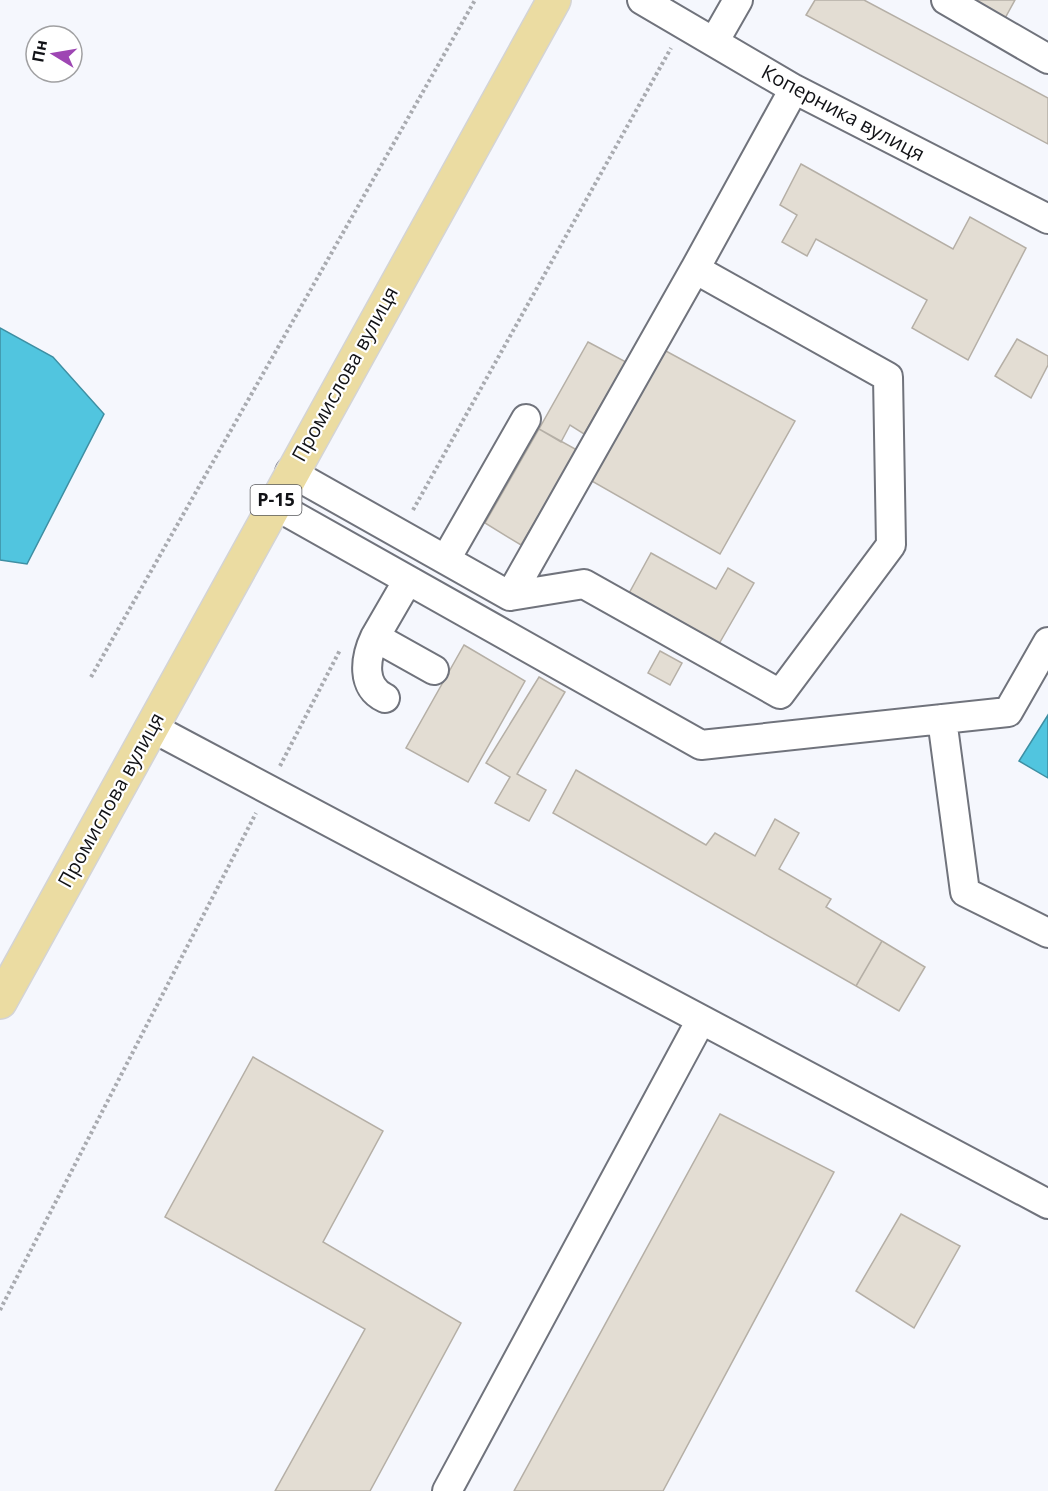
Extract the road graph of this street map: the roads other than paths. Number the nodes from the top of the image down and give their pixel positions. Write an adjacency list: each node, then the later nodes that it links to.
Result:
1 (554, 0): 11 (main road, Промислова вулиця / Р-15)
2 (642, 0): 5 (lane, Коперника вулиця)
3 (738, 0): 5 (lane)
4 (946, 0): 6 (lane)
5 (714, 42): 7 (lane, Коперника вулиця)
6 (1048, 59)
7 (794, 89): 8 (lane, Коперника вулиця); 9 (lane)
8 (1048, 219)
9 (695, 269): 15 (lane); 15 (lane)
10 (526, 419): 13 (lane)
11 (290, 472): 12 (main road, Промислова вулиця / Р-15); 13 (lane)
12 (273, 504): 14 (lane); 21 (main road, Промислова вулиця / Р-15)
13 (446, 559): 15 (lane)
14 (408, 580): 16 (lane); 20 (lane)
15 (510, 596)
16 (375, 637): 18 (lane); 19 (lane)
17 (1048, 642): 20 (lane)
18 (434, 670)
19 (385, 699)
20 (942, 719): 22 (lane)
21 (151, 727): 23 (main road, Промислова вулиця / Р-15); 24 (lane)
22 (1048, 933)
23 (0, 1002)
24 (701, 1020): 25 (lane); 26 (lane)
25 (1048, 1204)
26 (447, 1491)

